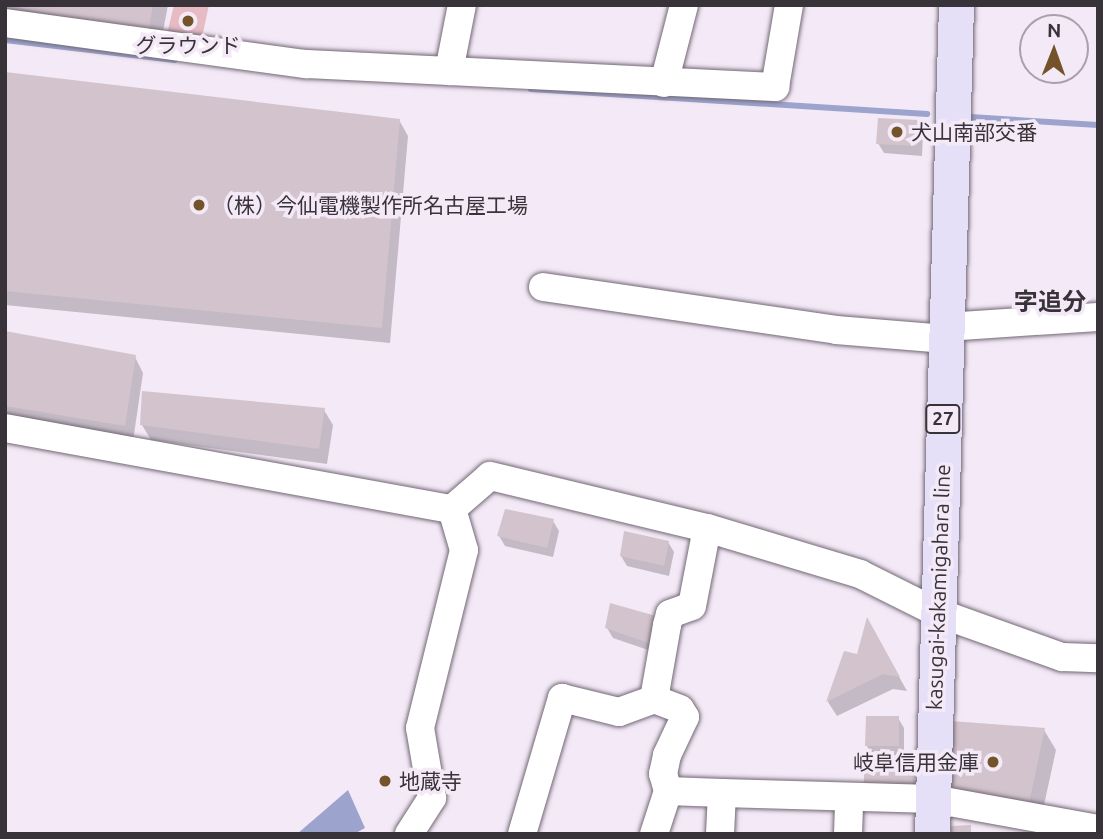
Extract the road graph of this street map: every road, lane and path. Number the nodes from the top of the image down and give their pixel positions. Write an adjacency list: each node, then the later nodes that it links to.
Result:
1 (462, 5): 6 (street)
2 (684, 5): 7 (street)
3 (789, 5): 7 (street)
4 (956, 5): 10 (main road, kasugai-kakamigahara line / 27)
5 (5, 23): 6 (street)
6 (449, 71): 7 (street)
7 (664, 83)
8 (544, 287): 10 (street)
9 (1098, 317): 10 (street)
10 (946, 333): 14 (main road, kasugai-kakamigahara line / 27)
11 (5, 428): 12 (street)
12 (452, 509): 13 (street); 22 (street)
13 (707, 528): 14 (street); 16 (street)
14 (936, 612): 15 (street); 20 (main road, kasugai-kakamigahara line / 27)
15 (1098, 658)
16 (661, 701): 17 (street); 23 (street)
17 (668, 791): 18 (street); 24 (street)
18 (722, 793): 19 (street); 25 (street)
19 (849, 797): 20 (street); 26 (street)
20 (933, 799): 21 (street); 27 (main road, kasugai-kakamigahara line / 27)
21 (1098, 829)
22 (409, 834)
23 (523, 834)
24 (653, 834)
25 (720, 834)
26 (848, 834)
27 (932, 834)

